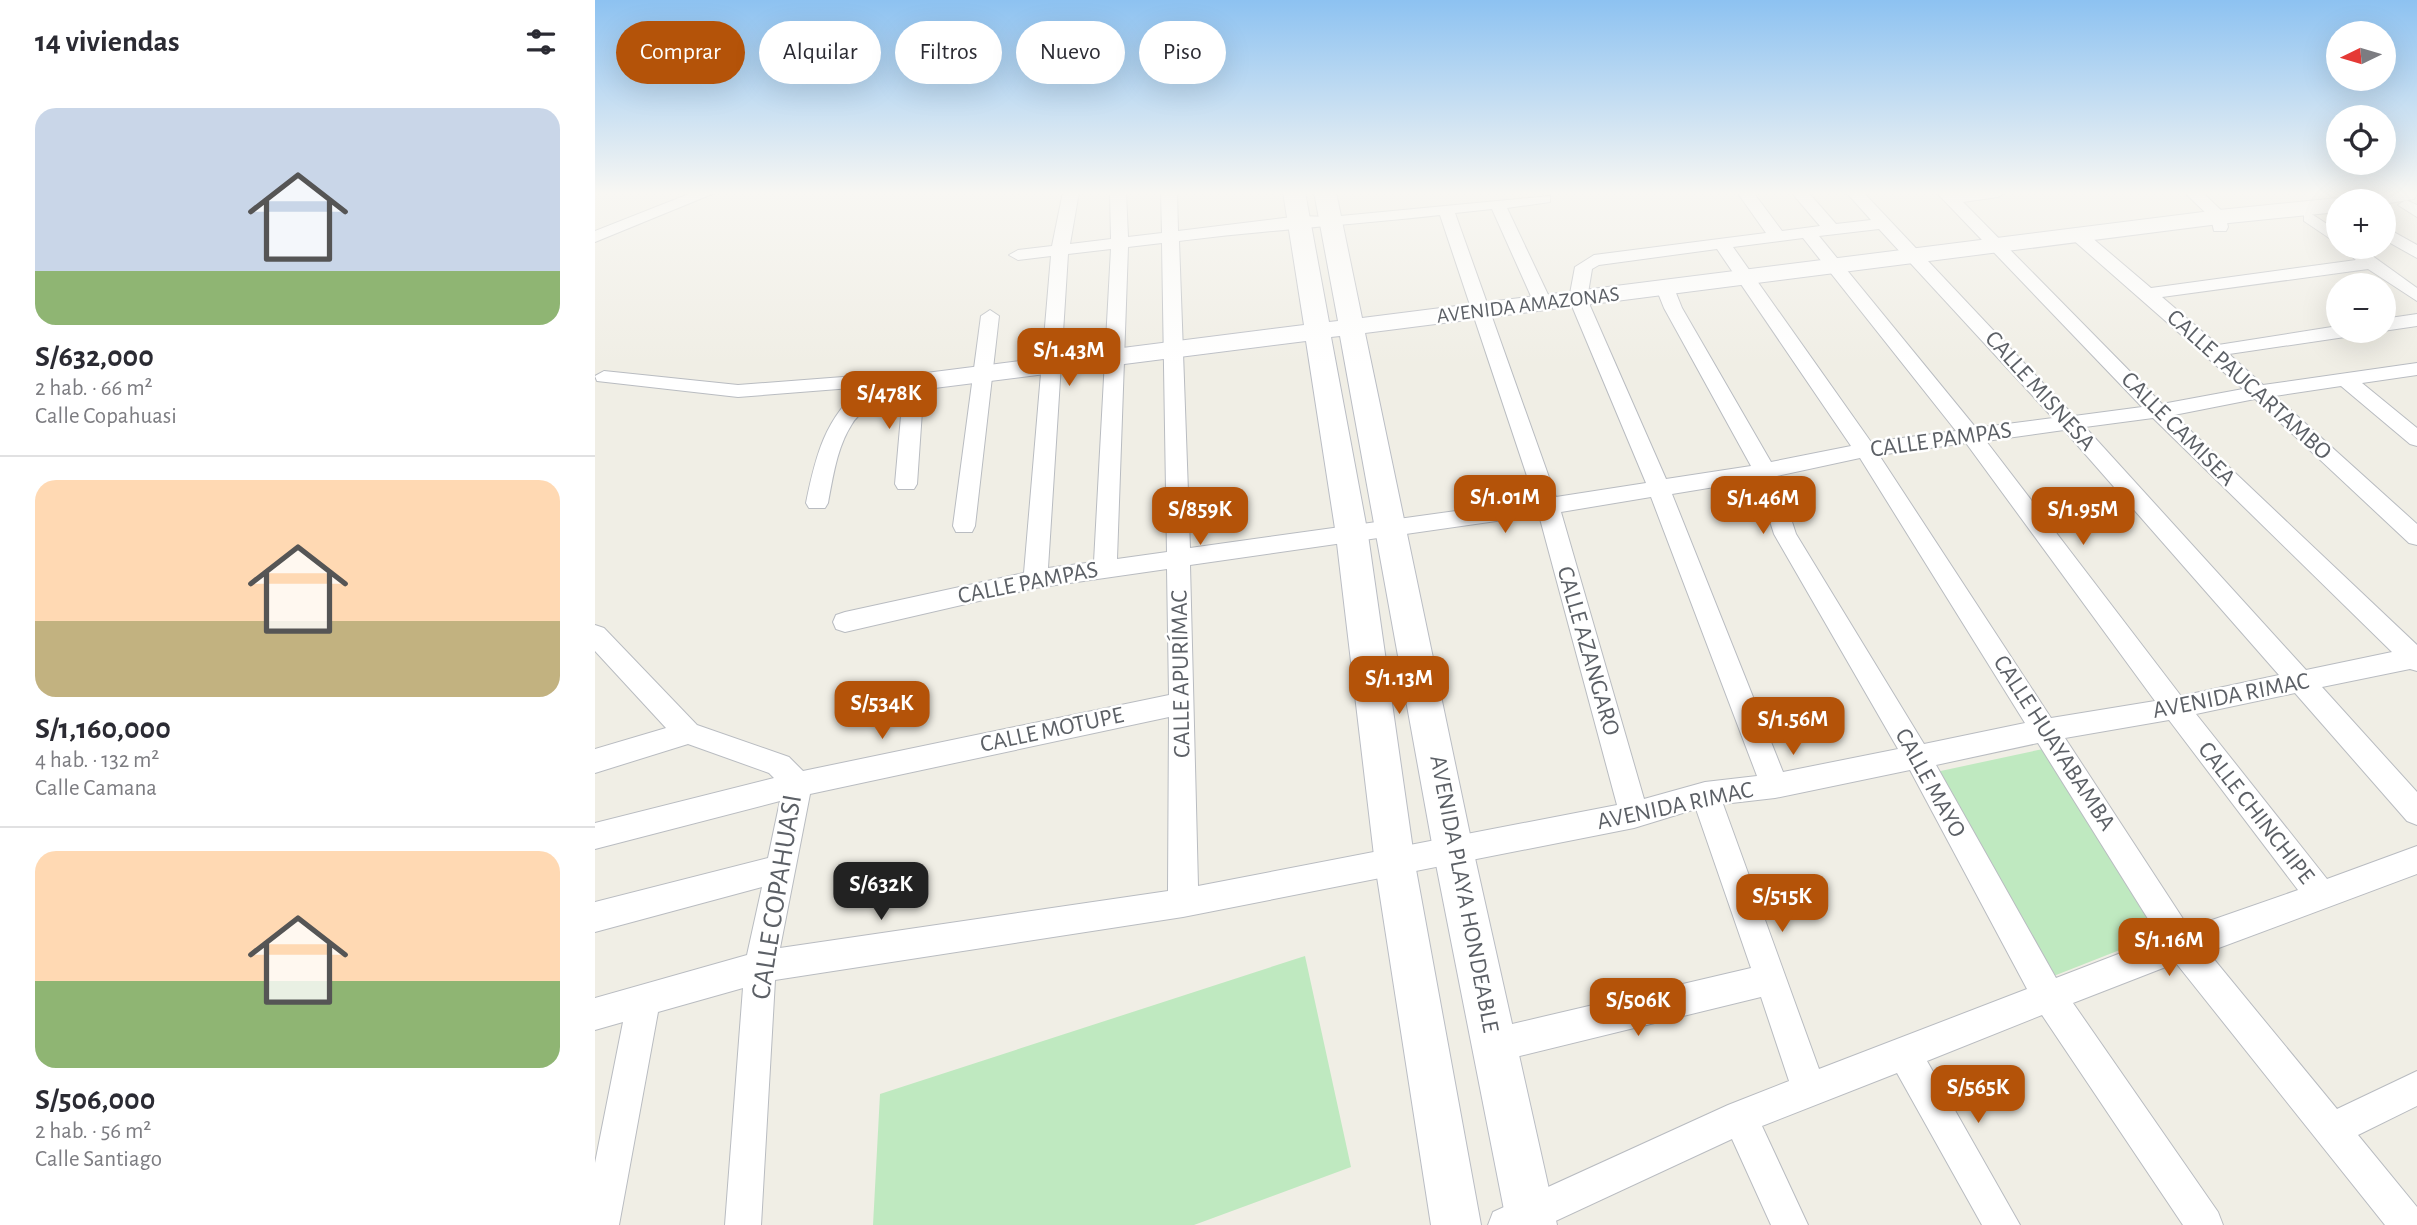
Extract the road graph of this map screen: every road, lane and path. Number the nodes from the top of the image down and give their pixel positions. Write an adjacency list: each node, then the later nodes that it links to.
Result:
1 (1067, 249): 13 (street)
2 (1120, 249): 34 (street)
3 (1171, 249): 32 (street, CALLE APURÍMAC)
4 (1321, 249): 30 (street, AVENIDA PLAYA HONDEABLE)
5 (1459, 249): 27 (street, CALLE AZANGARO)
6 (1518, 249): 24 (street)
7 (1687, 249): 25 (street)
8 (1726, 249): 20 (street, CALLE HUAYABAMBA)
9 (1822, 249): 19 (street, CALLE CHINCHIPE)
10 (1909, 249): 17 (street, CALLE MISNESA)
11 (2007, 249): 14 (street, AVENIDA AMAZONAS)
12 (2094, 249): 22 (street, CALLE PAUCARTAMBO)
13 (1060, 250): 15 (street); 35 (street)
14 (2000, 250): 17 (street, AVENIDA AMAZONAS); 44 (street, CALLE CAMISEA)
15 (1018, 255)
16 (2366, 259): 18 (street)
17 (1921, 261): 19 (street, AVENIDA AMAZONAS); 45 (street, CALLE MISNESA)
18 (2372, 263): 22 (street); 23 (street)
19 (1841, 271): 20 (street, AVENIDA AMAZONAS); 46 (street, CALLE CHINCHIPE)
20 (1748, 283): 21 (street, AVENIDA AMAZONAS); 48 (street, CALLE HUAYABAMBA)
21 (1667, 293): 25 (street, AVENIDA AMAZONAS); 49 (street, CALLE MAYO)
22 (2147, 294): 33 (street, CALLE PAUCARTAMBO)
23 (2417, 296)
24 (1543, 303): 25 (street, AVENIDA AMAZONAS); 27 (street, AVENIDA AMAZONAS)
25 (1580, 305): 27 (street, AVENIDA AMAZONAS); 51 (street)
26 (990, 316): 37 (street)
27 (1482, 316): 30 (street, AVENIDA AMAZONAS); 53 (street, CALLE AZANGARO)
28 (2417, 320): 29 (street)
29 (2396, 323)
30 (1339, 333): 32 (street, AVENIDA AMAZONAS); 55 (street, AVENIDA PLAYA HONDEABLE); 56 (street, AVENIDA PLAYA HONDEABLE)
31 (2326, 334): 33 (street)
32 (1173, 350): 34 (street, AVENIDA AMAZONAS); 58 (street, CALLE APURÍMAC)
33 (2214, 351): 43 (street, CALLE PAUCARTAMBO)
34 (1115, 357): 35 (street, AVENIDA AMAZONAS); 59 (street)
35 (1050, 365): 37 (street, AVENIDA AMAZONAS); 60 (street)
36 (2408, 370): 39 (street, CALLE PAMPAS); 41 (street)
37 (983, 374): 40 (street, AVENIDA AMAZONAS); 54 (street)
38 (604, 377): 42 (street)
39 (2346, 379): 43 (street, CALLE PAMPAS); 47 (street)
40 (914, 382): 42 (street, AVENIDA AMAZONAS); 50 (street)
41 (2417, 386)
42 (879, 387): 52 (street)
43 (2259, 392): 44 (street, CALLE PAMPAS); 57 (street, CALLE PAUCARTAMBO)
44 (2158, 411): 45 (street, CALLE PAMPAS); 63 (street, CALLE CAMISEA)
45 (2068, 422): 46 (street, CALLE PAMPAS); 64 (street, CALLE MISNESA)
46 (1973, 438): 48 (street, CALLE PAMPAS); 66 (street, CALLE CHINCHIPE)
47 (2417, 439)
48 (1865, 450): 49 (street, CALLE PAMPAS); 67 (street, CALLE HUAYABAMBA)
49 (1765, 471): 51 (street, CALLE PAMPAS); 69 (street, CALLE MAYO)
50 (906, 484)
51 (1658, 486): 53 (street, CALLE PAMPAS); 72 (street)
52 (817, 503)
53 (1548, 506): 55 (street, CALLE PAMPAS); 75 (street, CALLE AZANGARO)
54 (964, 526)
55 (1393, 529): 56 (street, CALLE PAMPAS); 77 (street, AVENIDA PLAYA HONDEABLE)
56 (1352, 535): 58 (street, CALLE PAMPAS); 79 (street, AVENIDA PLAYA HONDEABLE)
57 (2417, 537)
58 (1178, 558): 59 (street, CALLE PAMPAS); 65 (street, CALLE APURÍMAC)
59 (1105, 568): 60 (street, CALLE PAMPAS)
60 (1035, 579): 61 (street, CALLE PAMPAS)
61 (845, 622)
62 (595, 635): 68 (street, CALLE COPAHUASI)
63 (2416, 659): 64 (street, AVENIDA RIMAC)
64 (2301, 682): 66 (street, AVENIDA RIMAC); 74 (street, CALLE MISNESA)
65 (1182, 703): 71 (street, CALLE MOTUPE); 82 (street, CALLE APURÍMAC)
66 (2175, 708): 67 (street, AVENIDA RIMAC); 81 (street, CALLE CHINCHIPE)
67 (2047, 730): 69 (street, AVENIDA RIMAC); 84 (street, CALLE HUAYABAMBA)
68 (688, 733): 70 (street); 71 (street, CALLE COPAHUASI)
69 (1917, 757): 72 (street, AVENIDA RIMAC); 87 (street, CALLE MAYO)
70 (595, 761)
71 (798, 784): 76 (street, CALLE MOTUPE); 80 (street, CALLE COPAHUASI)
72 (1775, 786): 73 (street, AVENIDA RIMAC)
73 (1705, 794): 75 (street, AVENIDA RIMAC); 86 (street)
74 (2417, 812)
75 (1634, 815): 77 (street, AVENIDA RIMAC)
76 (595, 836)
77 (1453, 849): 79 (street, AVENIDA RIMAC); 90 (street, AVENIDA PLAYA HONDEABLE)
78 (2417, 860): 81 (street)
79 (1395, 864): 82 (street, AVENIDA RIMAC); 99 (street, AVENIDA PLAYA HONDEABLE)
80 (782, 868): 83 (street); 85 (street, CALLE COPAHUASI)
81 (2319, 894): 84 (street)
82 (1183, 903): 85 (street, AVENIDA RIMAC)
83 (595, 917)
84 (2182, 945): 87 (street); 95 (street, CALLE HUAYABAMBA)
85 (760, 967): 88 (street, AVENIDA RIMAC); 98 (street, CALLE COPAHUASI)
86 (1770, 979): 90 (street); 93 (street)
87 (2048, 996): 91 (street); 102 (street, CALLE MAYO)
88 (643, 1000): 89 (street, AVENIDA RIMAC); 97 (street)
89 (595, 1014)
90 (1495, 1045): 96 (street, AVENIDA PLAYA HONDEABLE)
91 (1904, 1053): 93 (street); 101 (street)
92 (2417, 1088): 95 (street)
93 (1810, 1091): 94 (street)
94 (1739, 1117): 96 (street); 100 (street)
95 (2333, 1129): 103 (street, CALLE HUAYABAMBA)
96 (1522, 1222)
97 (601, 1225)
98 (743, 1225)
99 (1456, 1225)
100 (1790, 1225)
101 (2002, 1225)
102 (2205, 1225)
103 (2407, 1225)

